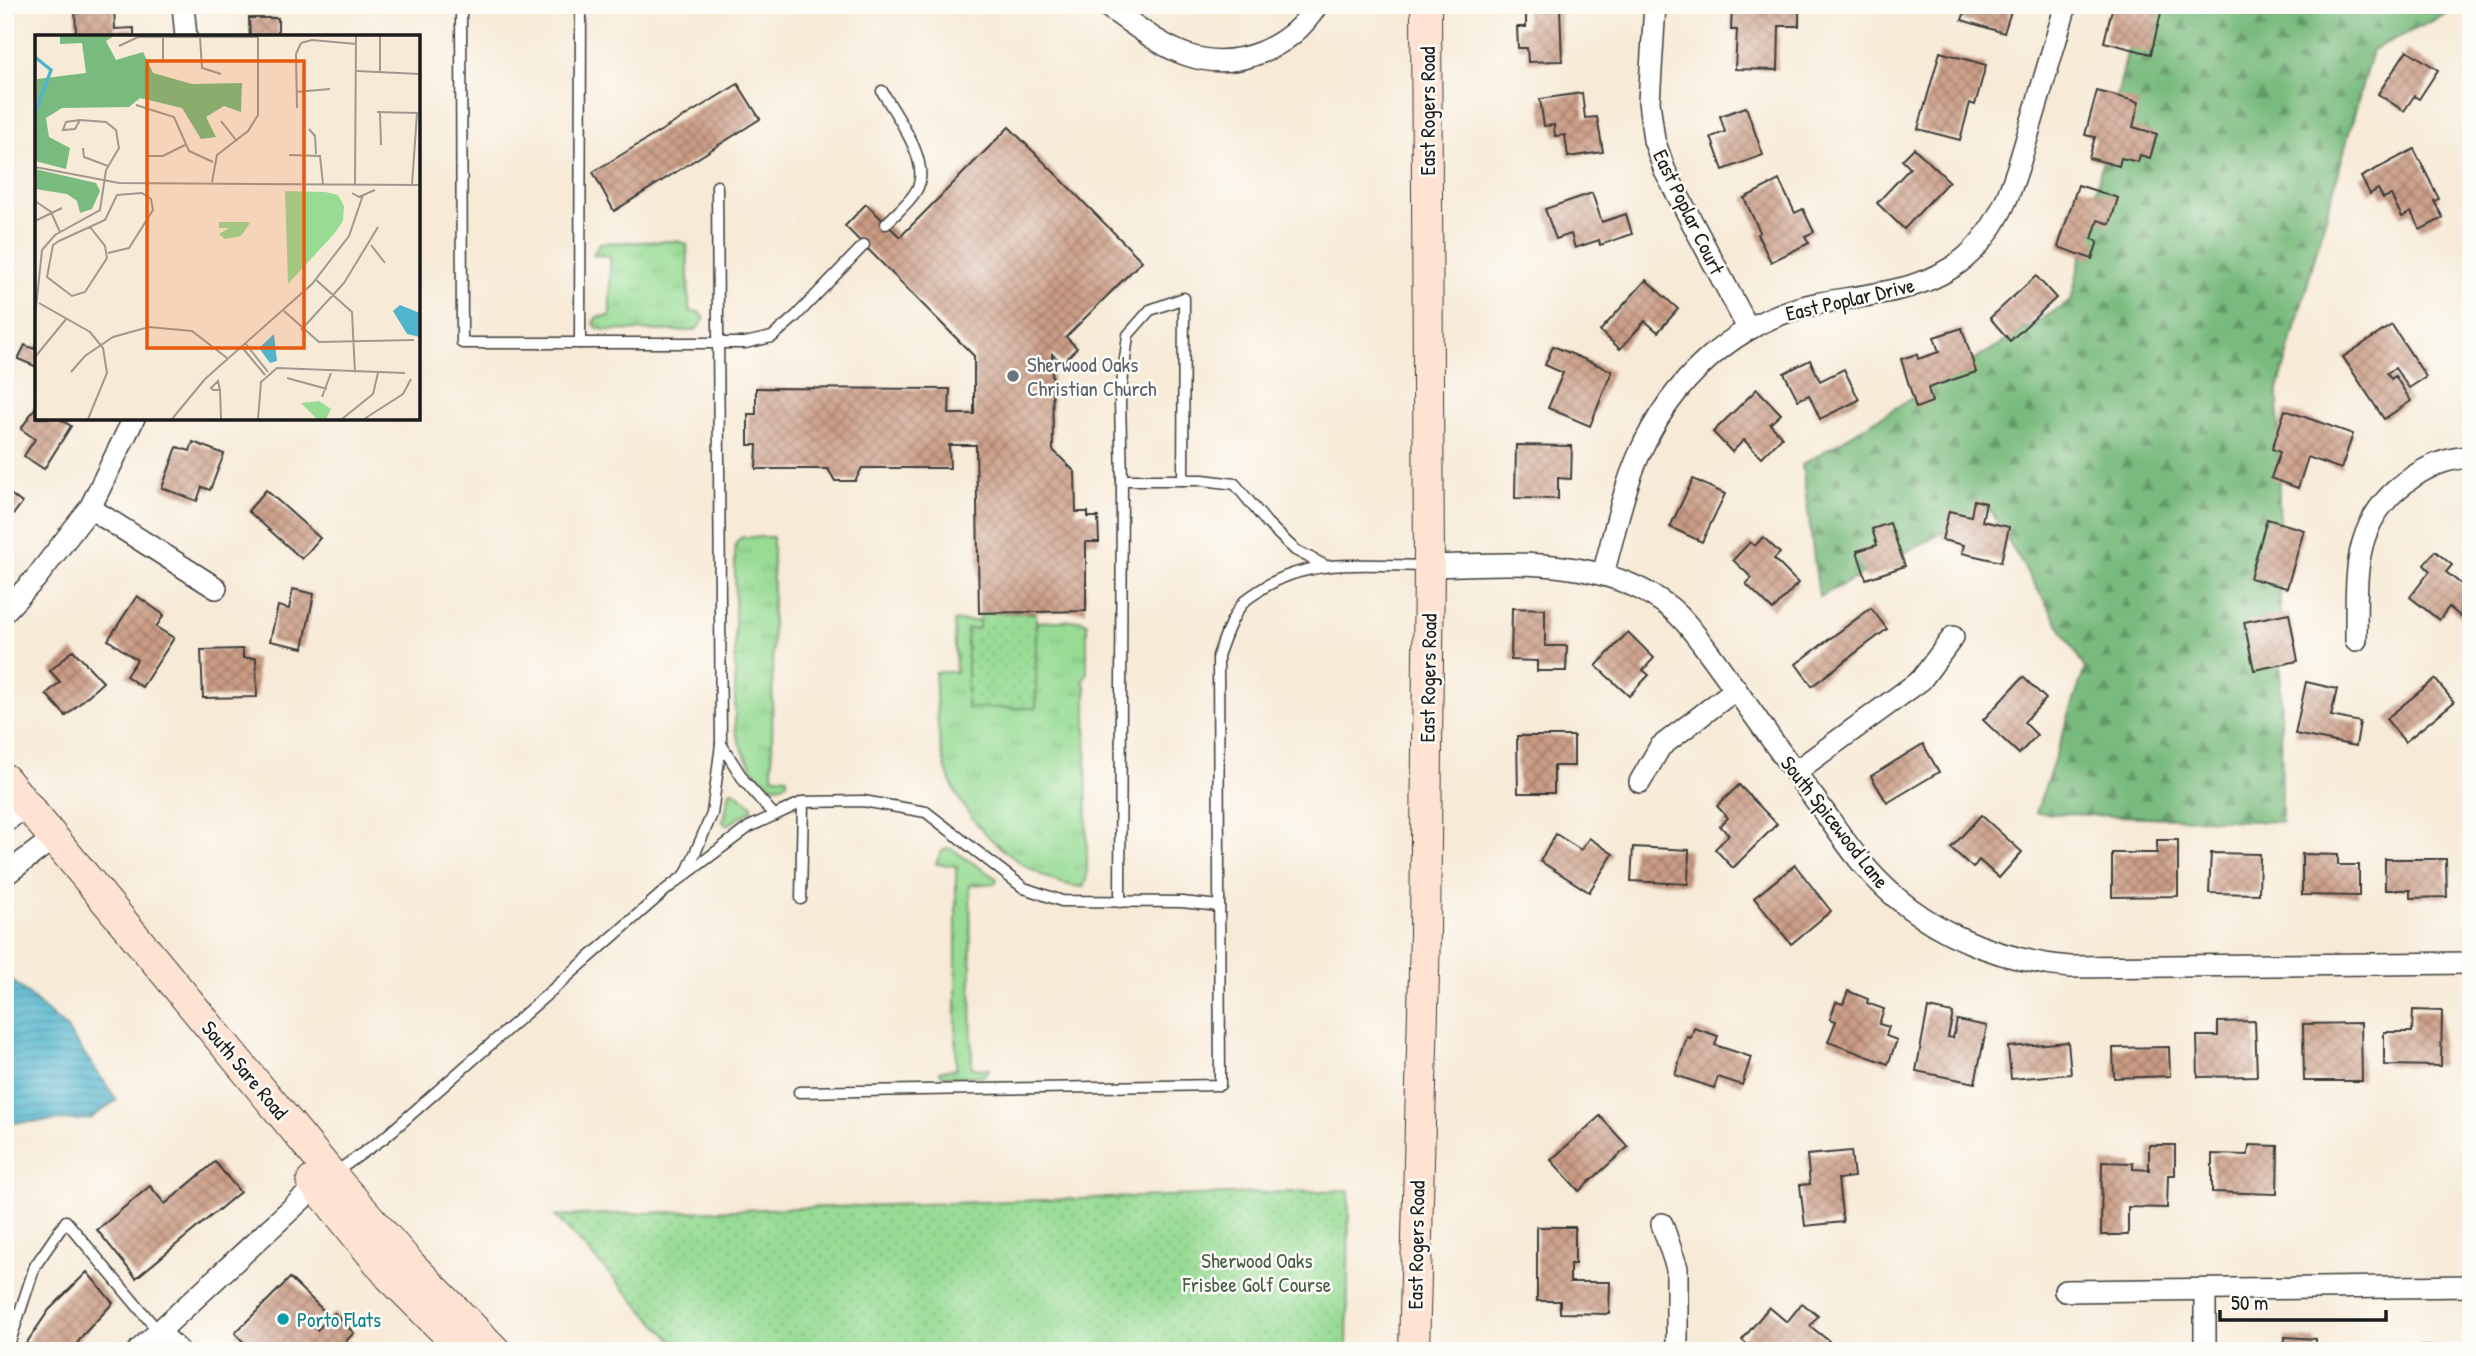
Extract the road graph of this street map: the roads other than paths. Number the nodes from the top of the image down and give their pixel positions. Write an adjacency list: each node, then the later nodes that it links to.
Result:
1 (183, 5): 9 (street)
2 (461, 5): 15 (lane)
3 (581, 5): 15 (lane)
4 (1105, 5): 5 (street)
5 (1317, 5)
6 (1426, 5): 23 (main road, East Rogers Road)
7 (1655, 5): 14 (street, East Poplar Court)
8 (2066, 5): 14 (street, East Poplar Drive)
9 (186, 35)
10 (882, 92): 12 (lane)
11 (717, 186): 16 (lane)
12 (886, 224)
13 (864, 245): 16 (lane)
14 (1748, 328): 24 (street, East Poplar Drive)
15 (580, 342): 16 (lane)
16 (717, 343): 30 (lane)
17 (133, 420): 21 (street)
18 (2471, 457): 28 (street)
19 (1122, 480): 20 (lane); 20 (lane); 41 (lane)
20 (1183, 480): 22 (lane)
21 (90, 508): 25 (street); 26 (street)
22 (1324, 565): 23 (lane); 42 (lane)
23 (1429, 566): 24 (street, South Spicewood Lane); 56 (main road, East Rogers Road)
24 (1603, 574): 29 (street, South Spicewood Lane)
25 (216, 588)
26 (5, 611)
27 (1952, 637): 31 (street)
28 (2356, 640)
29 (1736, 688): 31 (street, South Spicewood Lane); 33 (street)
30 (721, 744): 36 (lane); 39 (lane)
31 (1795, 772): 43 (street, South Spicewood Lane)
32 (5, 779): 45 (main road, South Sare Road)
33 (1640, 782)
34 (803, 802): 36 (lane); 40 (lane); 41 (lane)
35 (8, 813): 37 (main road, South Sare Road)
36 (774, 815): 39 (lane)
37 (42, 847): 38 (street); 45 (main road, South Sare Road)
38 (5, 875)
39 (685, 875): 45 (lane)
40 (801, 899)
41 (1120, 902): 42 (lane)
42 (1219, 906): 44 (lane)
43 (2471, 963)
44 (799, 1092)
45 (324, 1181): 50 (street); 54 (main road, South Sare Road); 55 (main road, South Sare Road)
46 (1662, 1224): 57 (street)
47 (2471, 1286): 48 (street)
48 (2205, 1290): 49 (street); 58 (street)
49 (2065, 1291)
50 (159, 1332): 51 (lane); 52 (street); 53 (street)
51 (7, 1351)
52 (138, 1351)
53 (179, 1351)
54 (464, 1351)
55 (496, 1351)
56 (1413, 1351)
57 (1677, 1351)
58 (2205, 1351)

